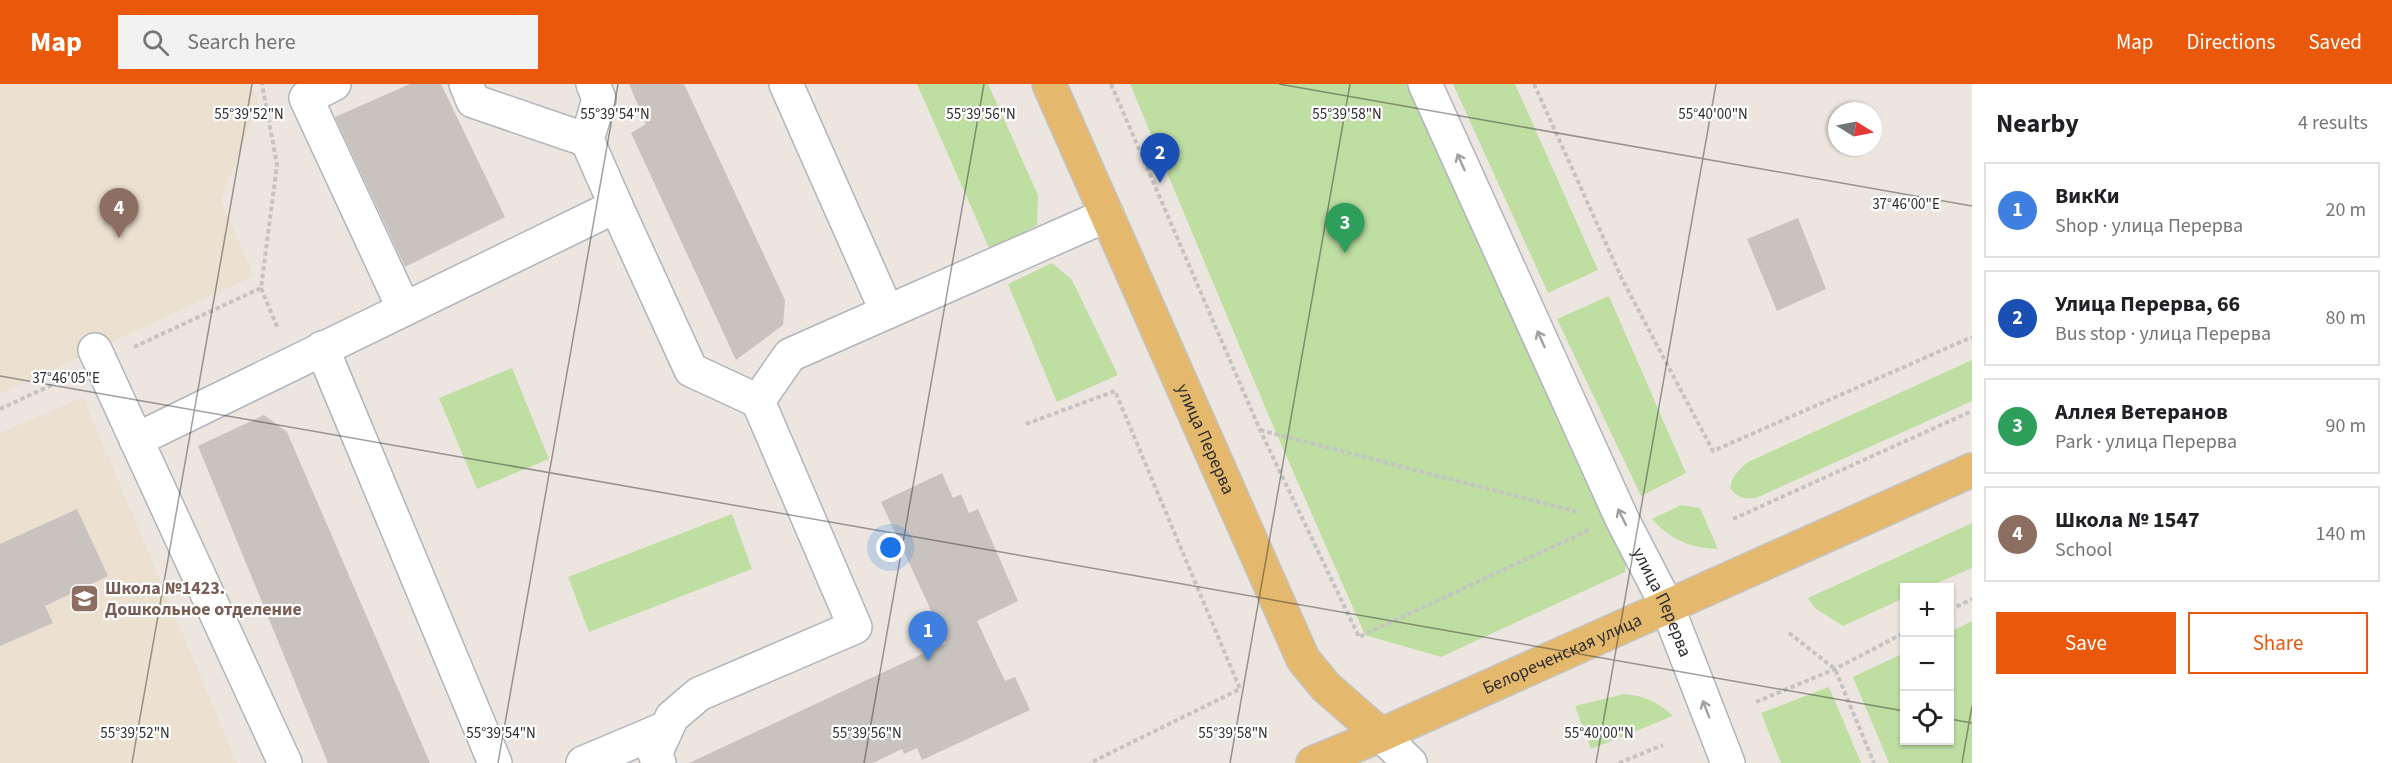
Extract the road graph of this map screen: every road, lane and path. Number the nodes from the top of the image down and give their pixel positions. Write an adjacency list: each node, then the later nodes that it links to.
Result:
1 (262, 84): 13 (path)
2 (334, 84): 14 (street)
3 (466, 84): 10 (street)
4 (593, 84): 10 (street)
5 (786, 84): 15 (street)
6 (1048, 84): 12 (main road, улица Перерва)
7 (1111, 84): 24 (path)
8 (1425, 84): 31 (street, улица Перерва, one-way to 8)
9 (1534, 84): 16 (path)
10 (587, 140): 11 (street)
11 (616, 206): 14 (street); 20 (street)
12 (1107, 215): 15 (street); 38 (main road, улица Перерва)
13 (261, 288): 18 (path); 19 (path)
14 (404, 309): 17 (street)
15 (887, 312): 20 (street)
16 (1972, 337)
17 (322, 348): 19 (street); 41 (street)
18 (98, 356): 21 (path); 25 (street)
19 (292, 363): 25 (street)
20 (758, 401): 37 (street)
21 (0, 409)
22 (1972, 411): 28 (path)
23 (1026, 424): 44 (path)
24 (1260, 430): 27 (path); 29 (path)
25 (136, 440): 40 (street)
26 (1972, 470): 31 (main road, Белореченская улица)
27 (1584, 513)
28 (1733, 519)
29 (1592, 528)
30 (1972, 599): 32 (path)
31 (1667, 606): 38 (main road, Белореченская улица); 48 (street, улица Перерва, one-way to 31)
32 (1954, 608)
33 (1789, 633): 35 (path)
34 (1900, 636): 35 (path)
35 (1835, 669): 36 (path); 49 (path)
36 (1756, 702)
37 (666, 728): 42 (street); 43 (street)
38 (1381, 735): 45 (main road, Белореченская улица); 46 (street, улица Перерва)
39 (1663, 745): 47 (path)
40 (285, 763)
41 (495, 763)
42 (584, 763)
43 (659, 763)
44 (1090, 763)
45 (1313, 763)
46 (1410, 763)
47 (1619, 763)
48 (1728, 763)
49 (1874, 763)

